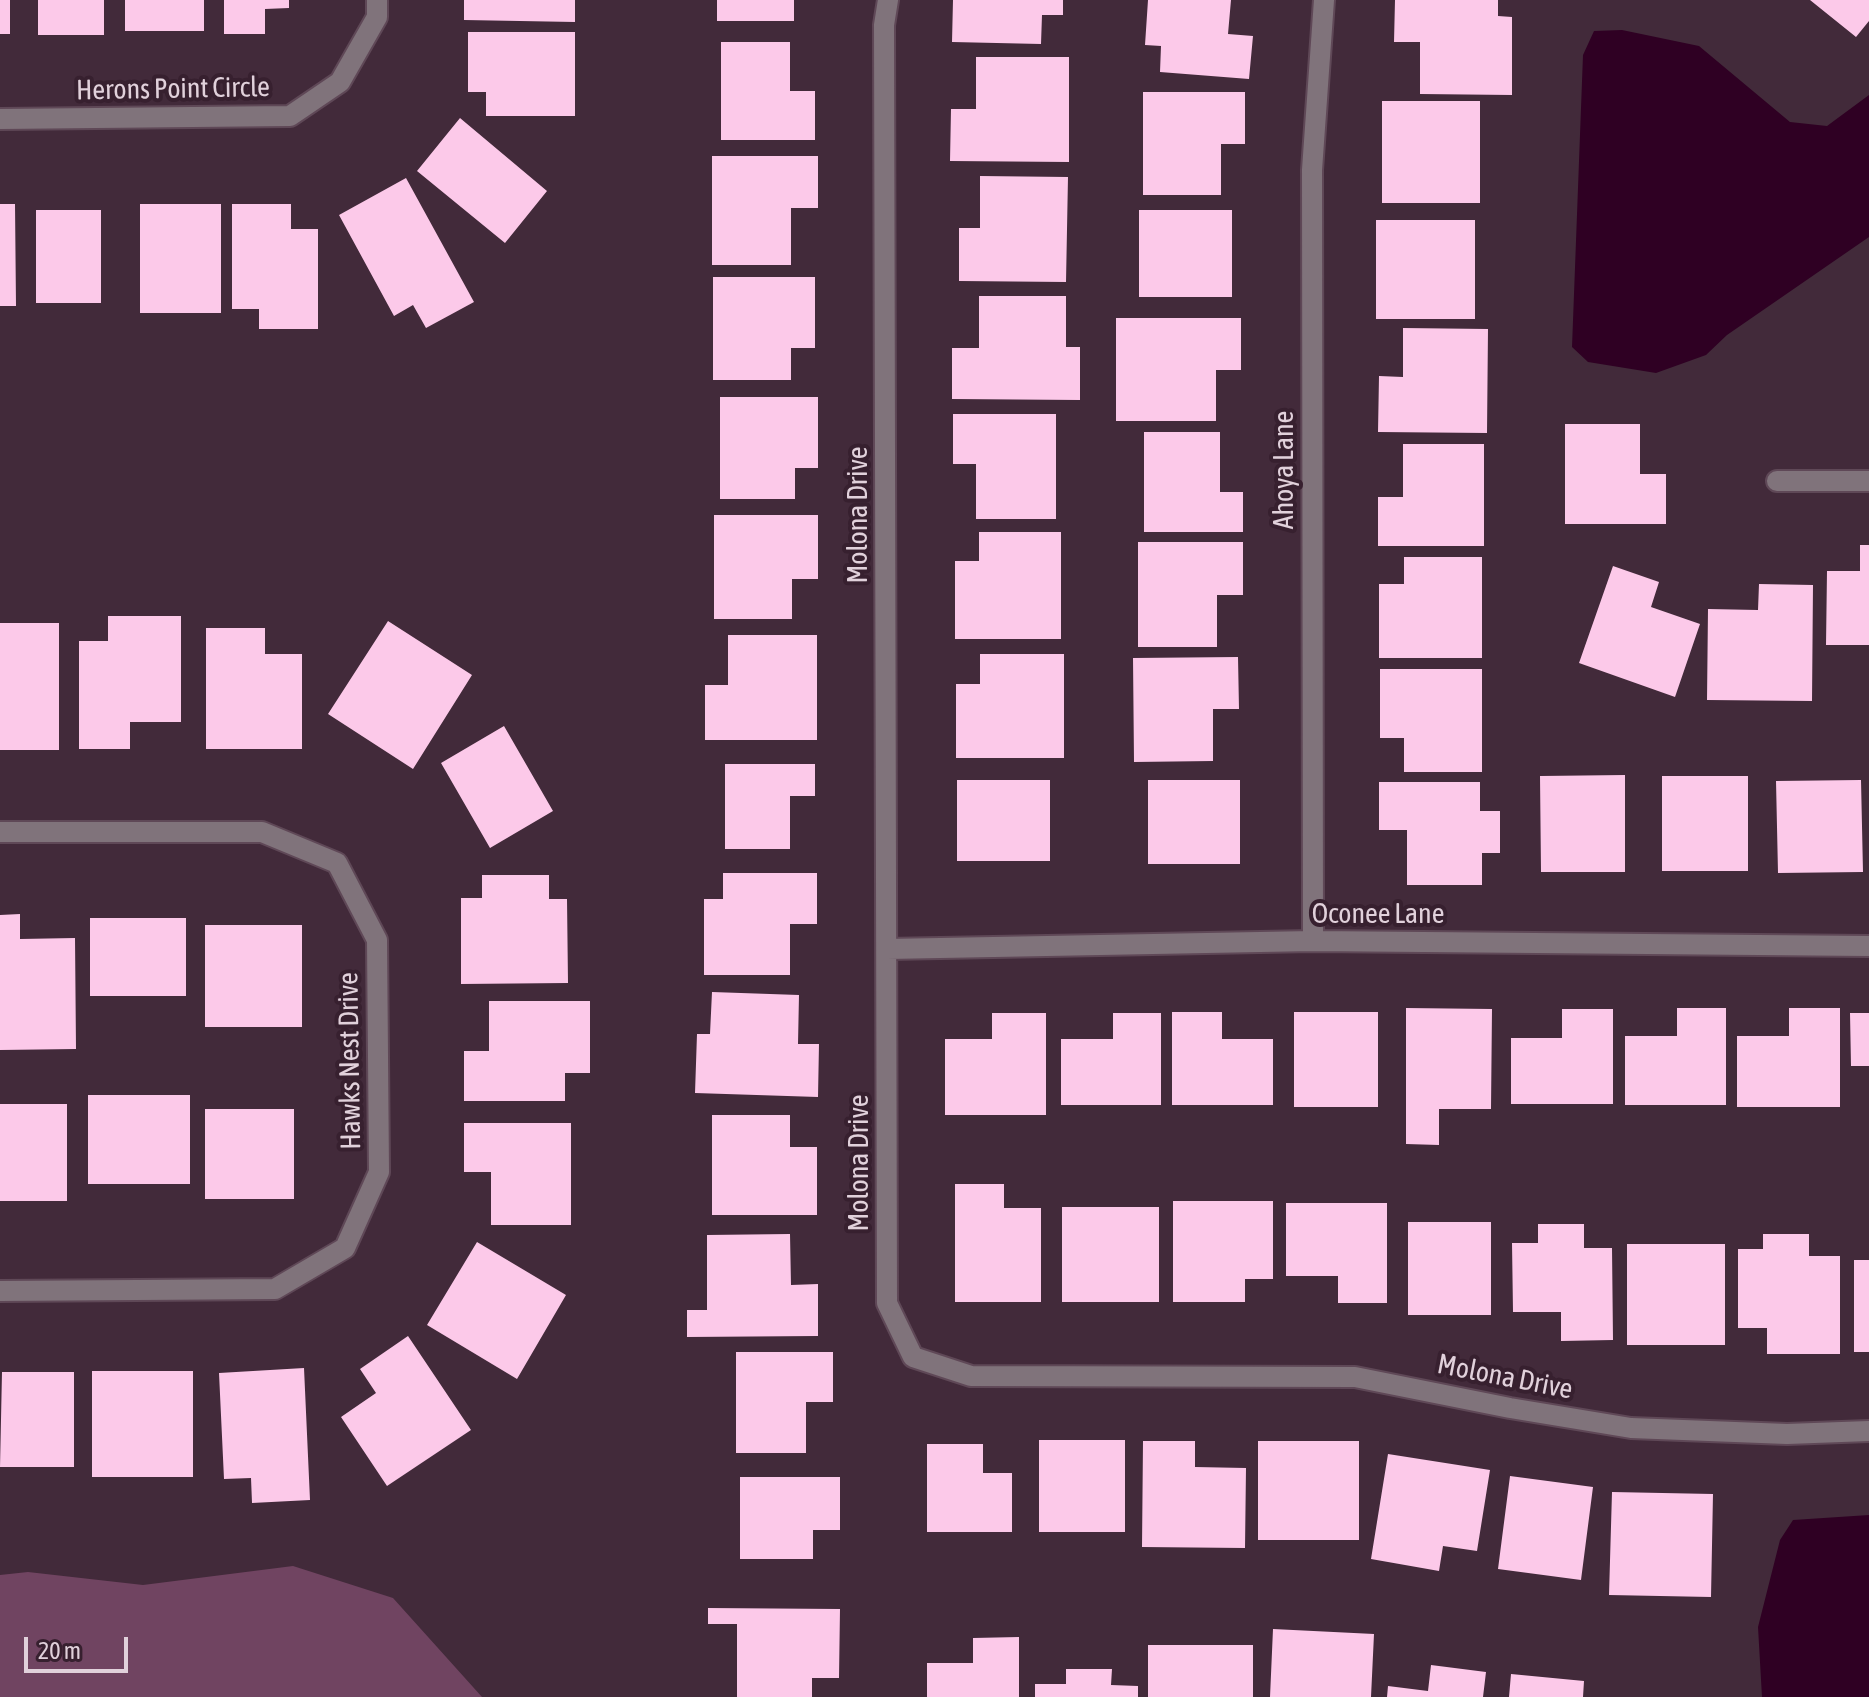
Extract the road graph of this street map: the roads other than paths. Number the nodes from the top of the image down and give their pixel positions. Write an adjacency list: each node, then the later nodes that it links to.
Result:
1 (377, 0): 4 (street, Herons Point Circle)
2 (888, 0): 10 (street, Molona Drive)
3 (1324, 0): 8 (street, Ahoya Lane)
4 (0, 119)
5 (1777, 481): 6 (street)
6 (1869, 481)
7 (0, 832): 11 (street, Hawks Nest Drive)
8 (1313, 941): 9 (street, Oconee Lane); 10 (street, Oconee Lane)
9 (1869, 946)
10 (887, 949): 12 (street, Molona Drive)
11 (0, 1291)
12 (1869, 1431)

